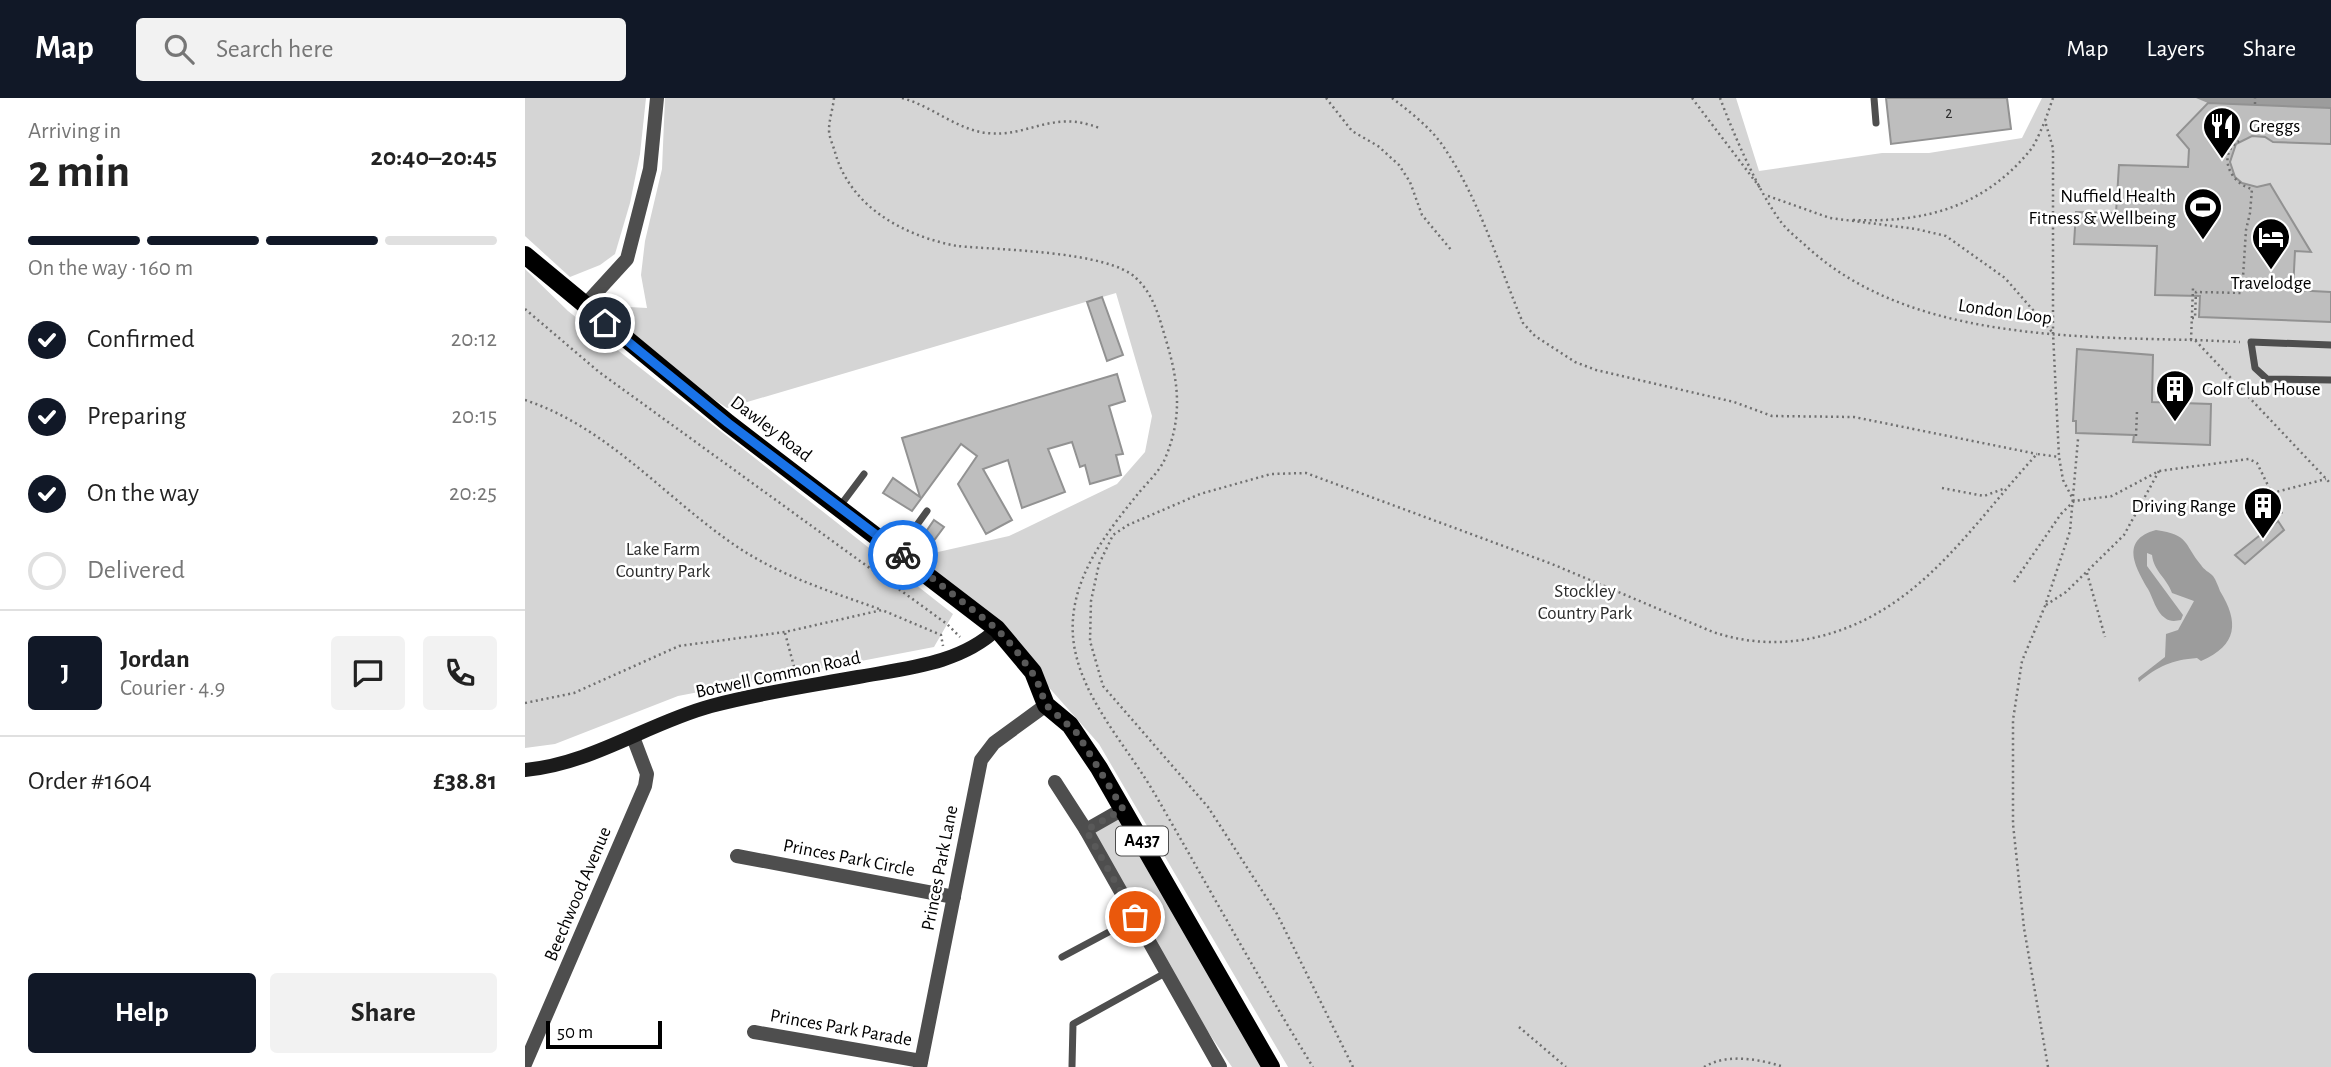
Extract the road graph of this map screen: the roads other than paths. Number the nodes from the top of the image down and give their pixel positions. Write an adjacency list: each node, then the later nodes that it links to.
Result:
1 (657, 98): 5 (street)
2 (1874, 98): 3 (lane)
3 (1876, 123)
4 (525, 255): 5 (main road, Dawley Road / A437)
5 (584, 306): 9 (main road, Dawley Road / A437)
6 (2331, 345): 7 (lane)
7 (2331, 380)
8 (863, 474): 9 (lane)
9 (840, 507): 11 (main road, Dawley Road / A437)
10 (926, 511): 11 (lane)
11 (898, 552): 12 (main road, Dawley Road / A437)
12 (997, 629): 13 (main road, A437); 14 (street, Botwell Common Road)
13 (1046, 705): 17 (main road, A437); 20 (street, Princes Park Lane)
14 (633, 737): 15 (street, Botwell Common Road); 24 (street, Beechwood Avenue)
15 (525, 771)
16 (1055, 782): 18 (street)
17 (1123, 809): 18 (street); 30 (main road, A437)
18 (1086, 830): 21 (street)
19 (737, 856): 20 (street, Princes Park Circle)
20 (954, 897): 27 (street, Princes Park Lane)
21 (1135, 917): 22 (lane); 23 (street)
22 (1062, 957)
23 (1167, 972): 28 (lane); 29 (street)
24 (531, 1030): 26 (street, Beechwood Avenue)
25 (754, 1032): 27 (street, Princes Park Parade)
26 (525, 1064)
27 (921, 1064)
28 (1072, 1066)
29 (1220, 1067)
30 (1271, 1067)

